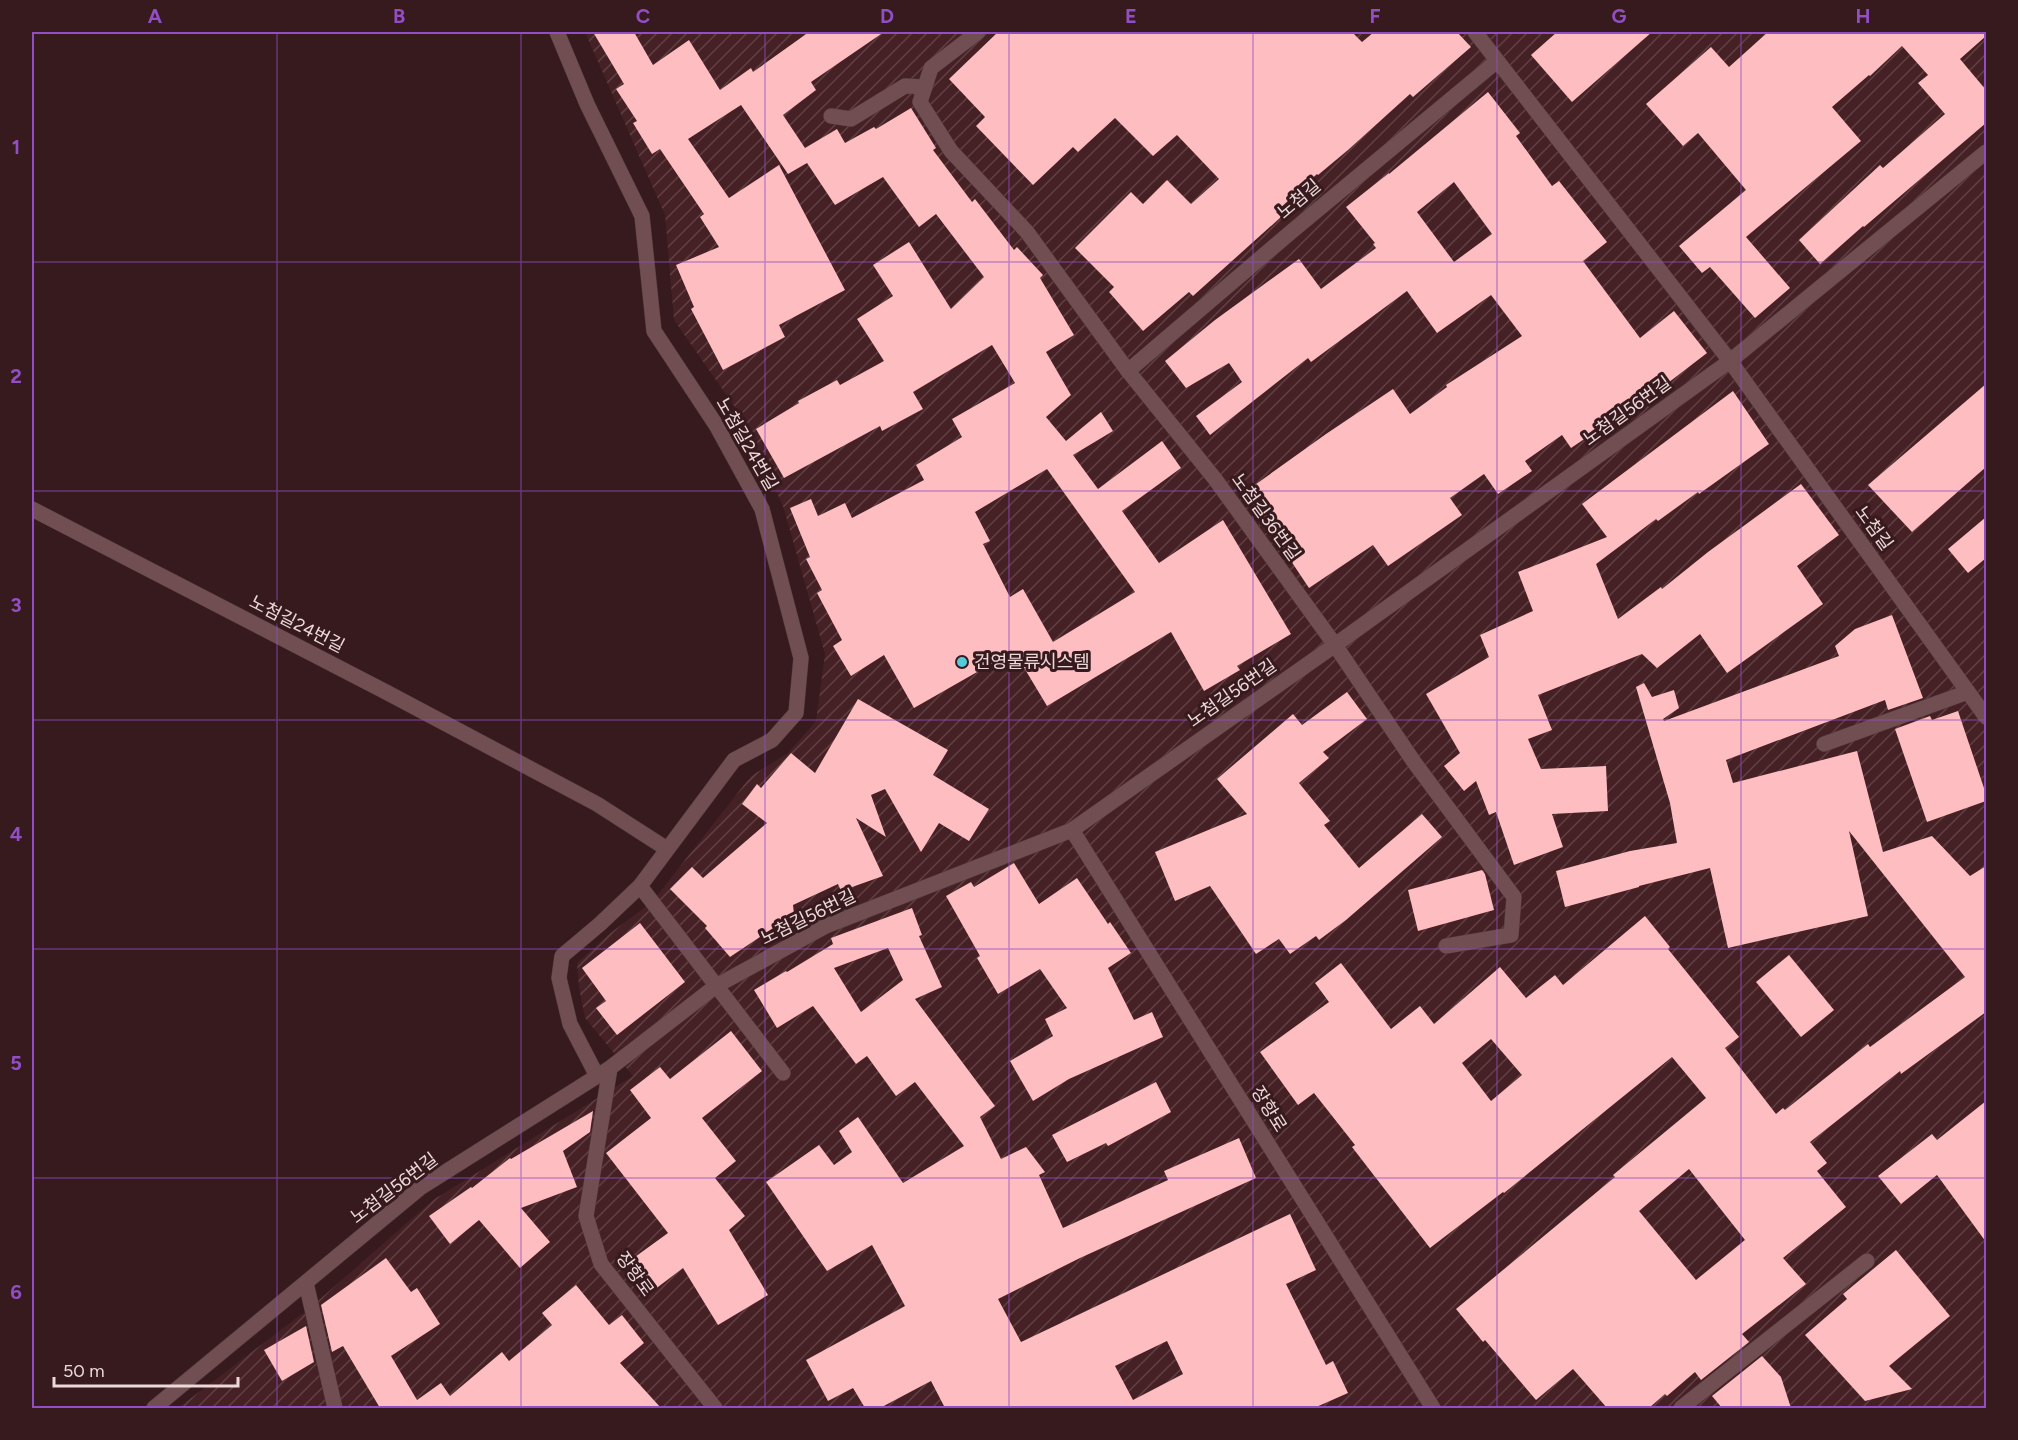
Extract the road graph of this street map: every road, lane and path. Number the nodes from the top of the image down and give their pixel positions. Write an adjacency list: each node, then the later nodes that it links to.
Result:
1 (557, 32): 16 (street, 노첨길24번길)
2 (978, 32): 5 (street)
3 (1475, 32): 4 (street, 노첨길)
4 (1497, 60): 8 (street, 노첨길); 9 (street, 노첨길)
5 (925, 87): 6 (street); 9 (street, 노첨길36번길)
6 (831, 116)
7 (1986, 152): 8 (street)
8 (1730, 361): 11 (street, 노첨길56번길); 12 (street, 노첨길)
9 (1128, 371): 11 (street, 노첨길36번길)
10 (32, 509): 16 (street, 노첨길24번길)
11 (1335, 645): 15 (street, 노첨길56번길); 18 (street, 노첨길36번길)
12 (1968, 692): 13 (street, 노첨길); 14 (street)
13 (1986, 717)
14 (1824, 744)
15 (1072, 830): 19 (street, 노첨길56번길); 27 (street, 장항로)
16 (667, 849): 17 (street, 노첨길24번길)
17 (640, 886): 19 (street); 20 (street, 노첨길24번길)
18 (1446, 946)
19 (716, 986): 20 (street, 노첨길56번길); 21 (street)
20 (603, 1072): 23 (street, 노첨길56번길); 26 (street, 장항로)
21 (783, 1073)
22 (1867, 1261): 28 (street)
23 (306, 1282): 24 (street, 노첨길56번길); 25 (street)
24 (154, 1408)
25 (335, 1408)
26 (715, 1408)
27 (1433, 1408)
28 (1682, 1408)

